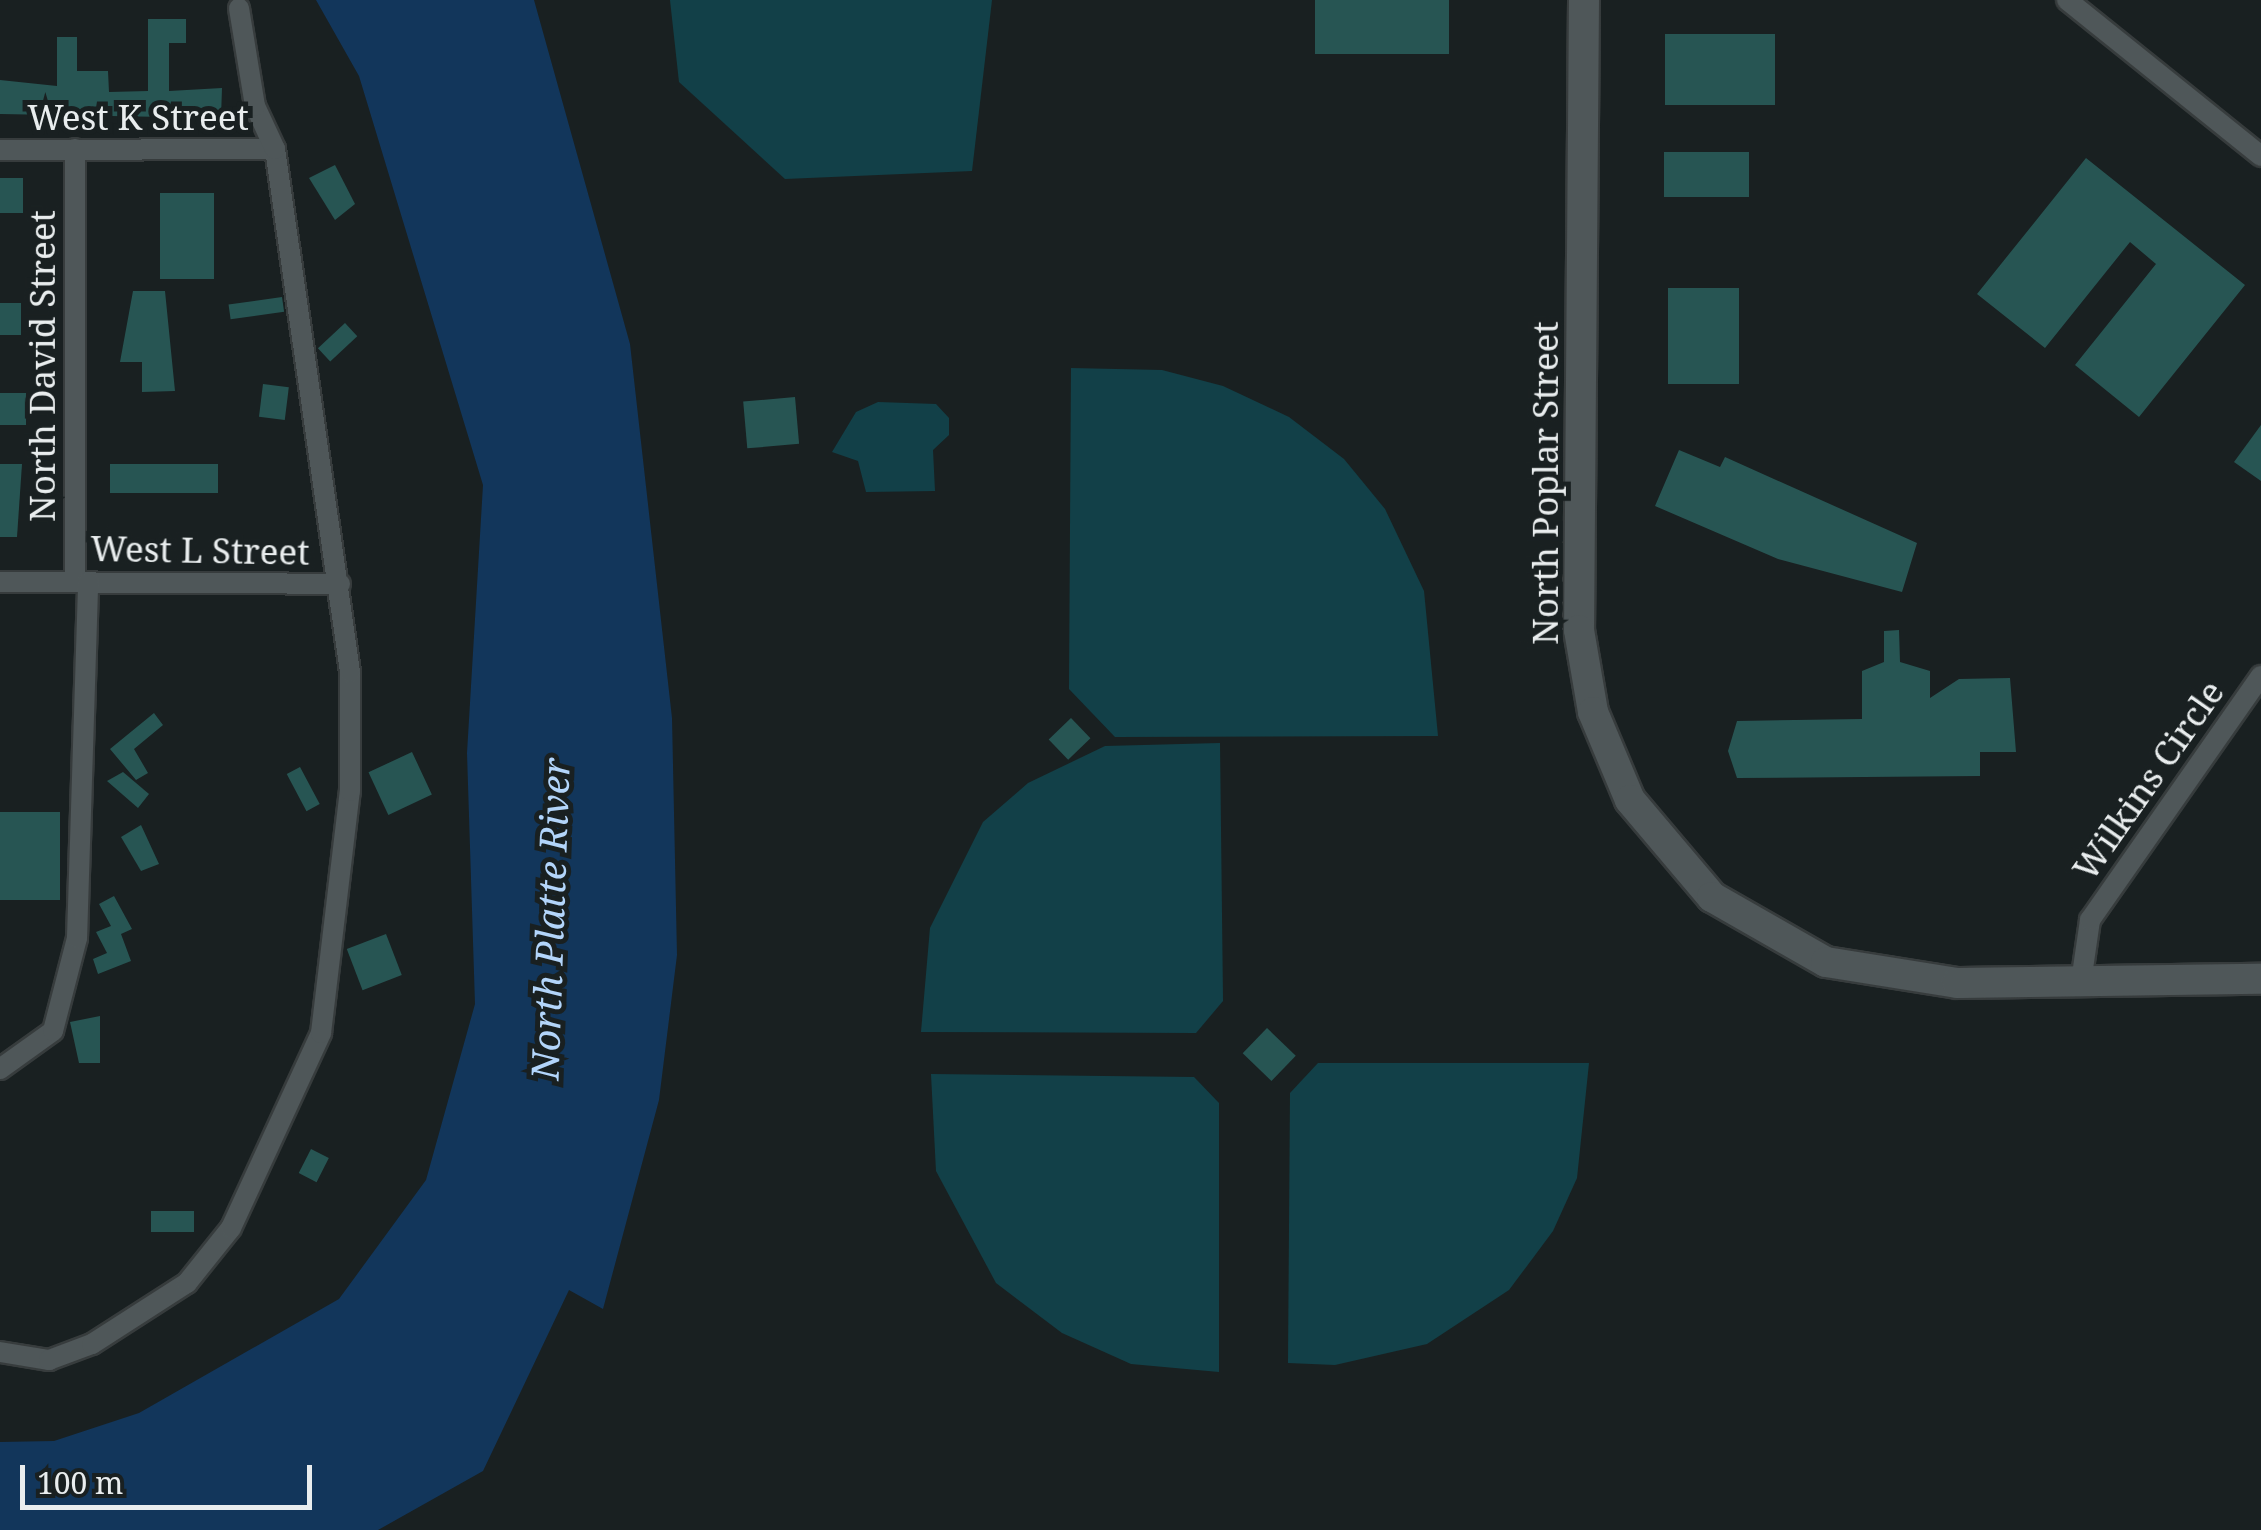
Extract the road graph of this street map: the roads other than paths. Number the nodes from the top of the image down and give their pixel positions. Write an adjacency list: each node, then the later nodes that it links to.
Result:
1 (1584, 0): 13 (main road, North Poplar Street)
2 (2068, 0): 7 (street)
3 (239, 8): 4 (street)
4 (276, 149): 6 (street, West K Street); 10 (street)
5 (0, 150): 6 (street, West K Street)
6 (75, 150): 9 (street, North David Street)
7 (2261, 156)
8 (0, 582): 9 (street, West L Street)
9 (81, 582): 10 (street, West L Street); 14 (street, North David Street)
10 (340, 584): 15 (street)
11 (2261, 676): 13 (street, Wilkins Circle)
12 (2261, 979): 13 (main road, North Poplar Street)
13 (2080, 982)
14 (0, 1069)
15 (0, 1352)

